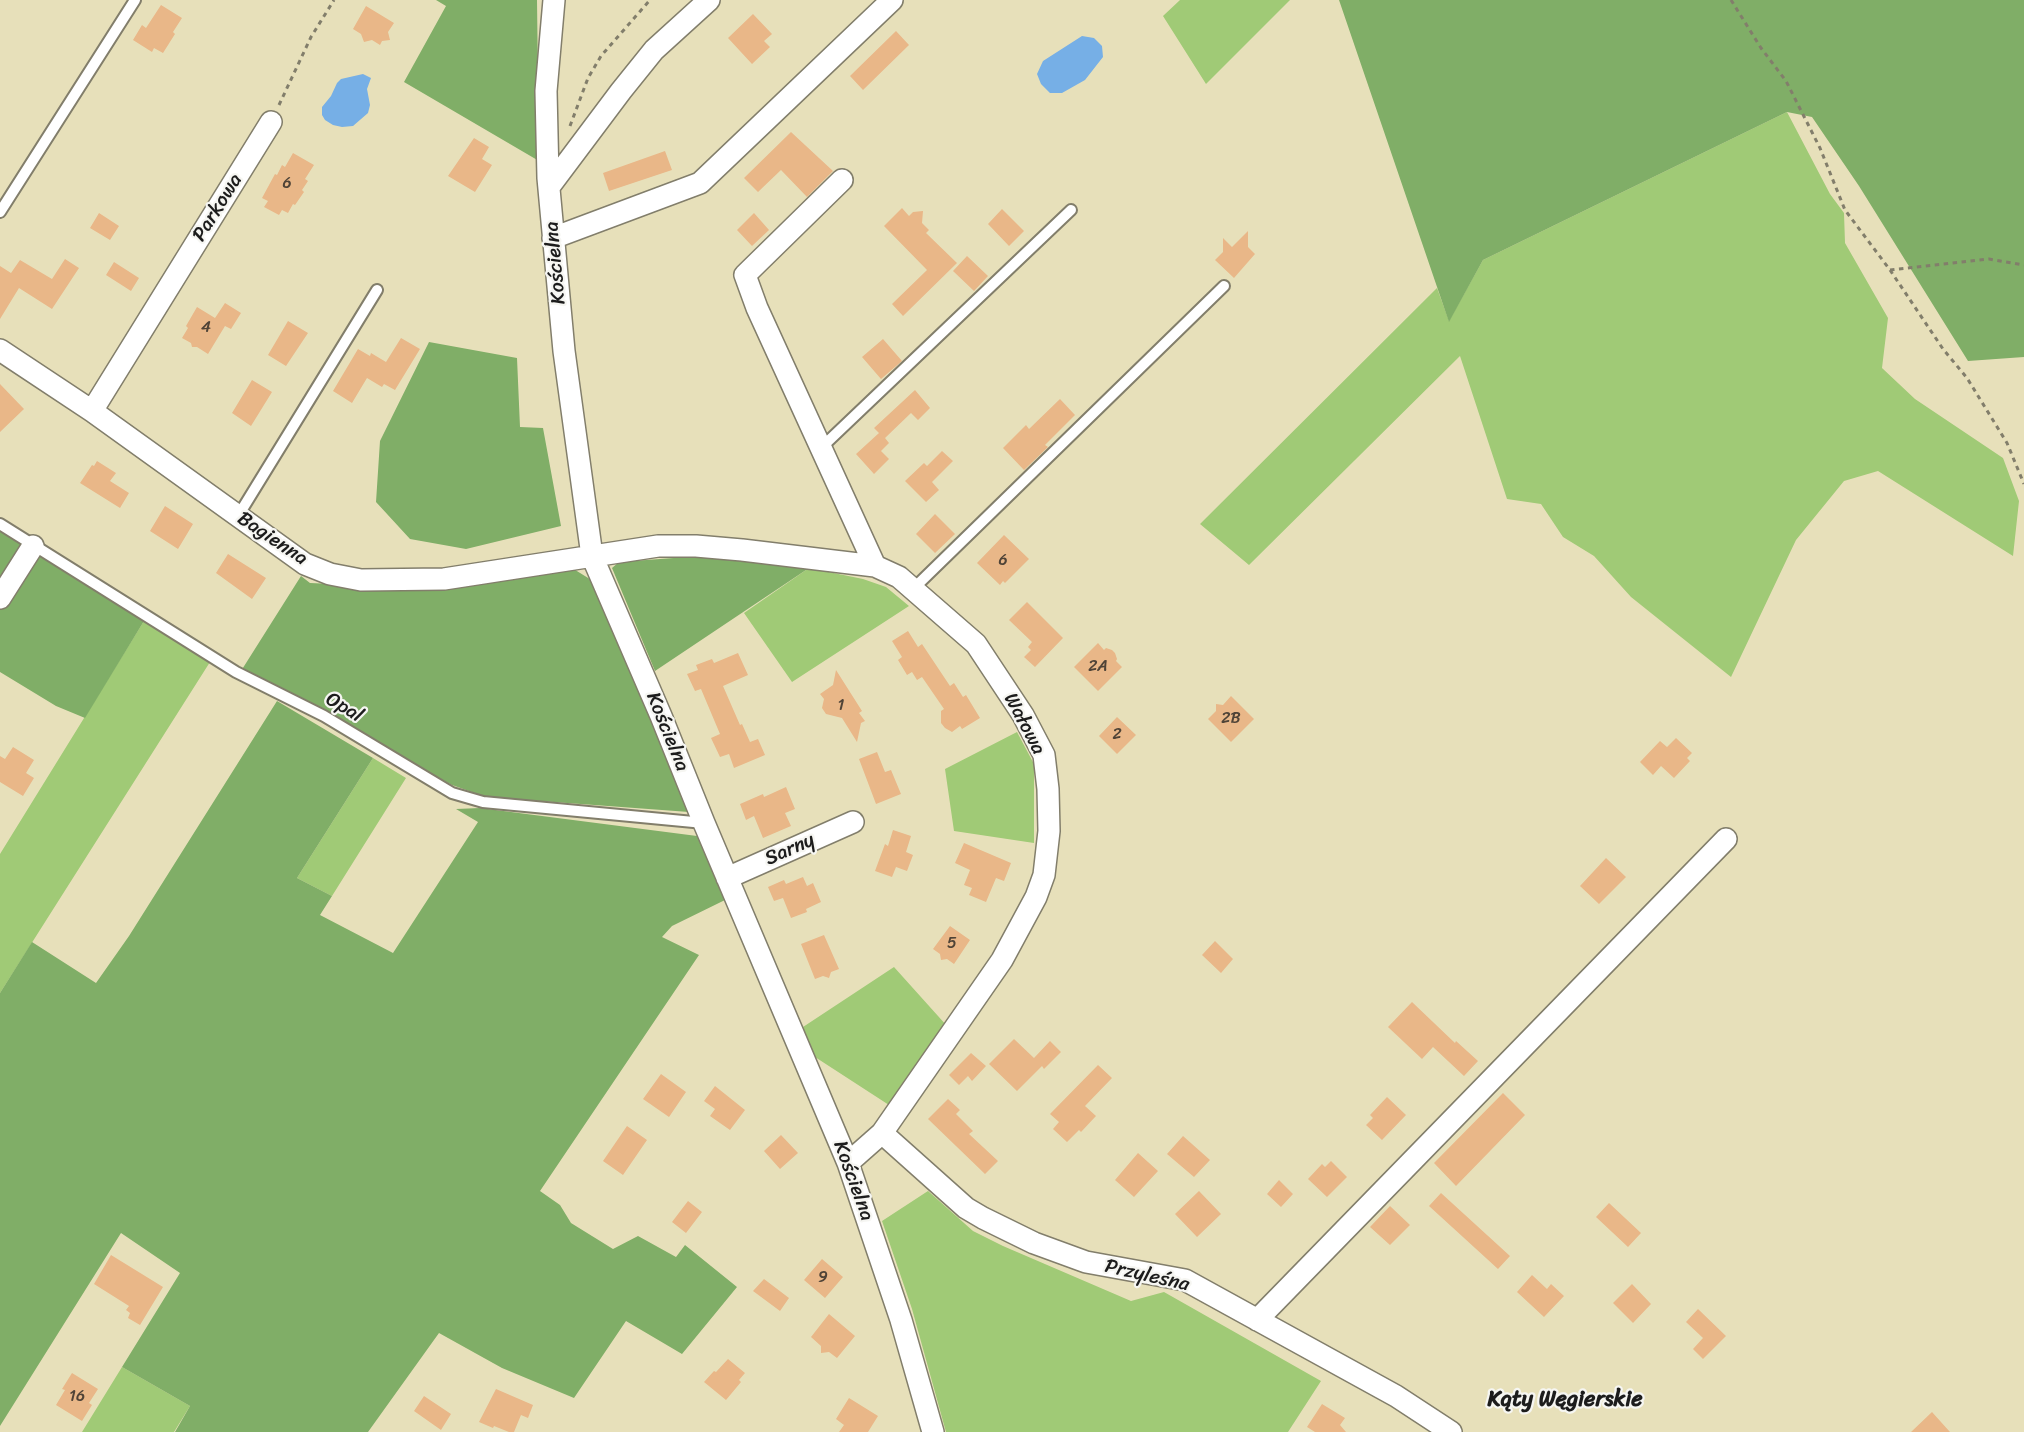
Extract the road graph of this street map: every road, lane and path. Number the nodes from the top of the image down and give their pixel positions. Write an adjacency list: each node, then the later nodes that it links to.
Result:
1 (135, 0): 13 (lane)
2 (334, 0): 8 (path)
3 (554, 0): 11 (street, Kościelna)
4 (650, 0): 9 (path)
5 (709, 0): 11 (street)
6 (892, 0): 14 (street)
7 (1731, 0): 16 (path)
8 (271, 122): 20 (street, Parkowa)
9 (566, 134)
10 (842, 180): 21 (street)
11 (549, 187): 14 (street, Kościelna)
12 (1071, 210): 21 (lane)
13 (0, 212)
14 (554, 238): 26 (street, Kościelna)
15 (2024, 265): 16 (path)
16 (1890, 270): 22 (path)
17 (1224, 286): 28 (lane)
18 (377, 290): 23 (lane)
19 (0, 350): 20 (street, Bagienna)
20 (92, 411): 23 (street, Bagienna)
21 (822, 447): 27 (street)
22 (2024, 483)
23 (238, 516): 26 (street, Bagienna)
24 (0, 524): 25 (lane, Opal)
25 (33, 546): 29 (street); 31 (lane, Opal)
26 (592, 556): 27 (street, Wałowa); 31 (street, Kościelna)
27 (875, 566): 28 (street, Wałowa)
28 (913, 589): 34 (street, Wałowa)
29 (0, 598)
30 (853, 822): 33 (street, Sarny)
31 (704, 823): 33 (street, Kościelna)
32 (1726, 839): 36 (street)
33 (727, 878): 35 (street, Kościelna)
34 (882, 1133): 35 (street, Wałowa); 36 (street, Przyleśna)
35 (848, 1162): 37 (street, Kościelna)
36 (1257, 1320): 38 (street, Przyleśna)
37 (933, 1432)
38 (1451, 1432)

